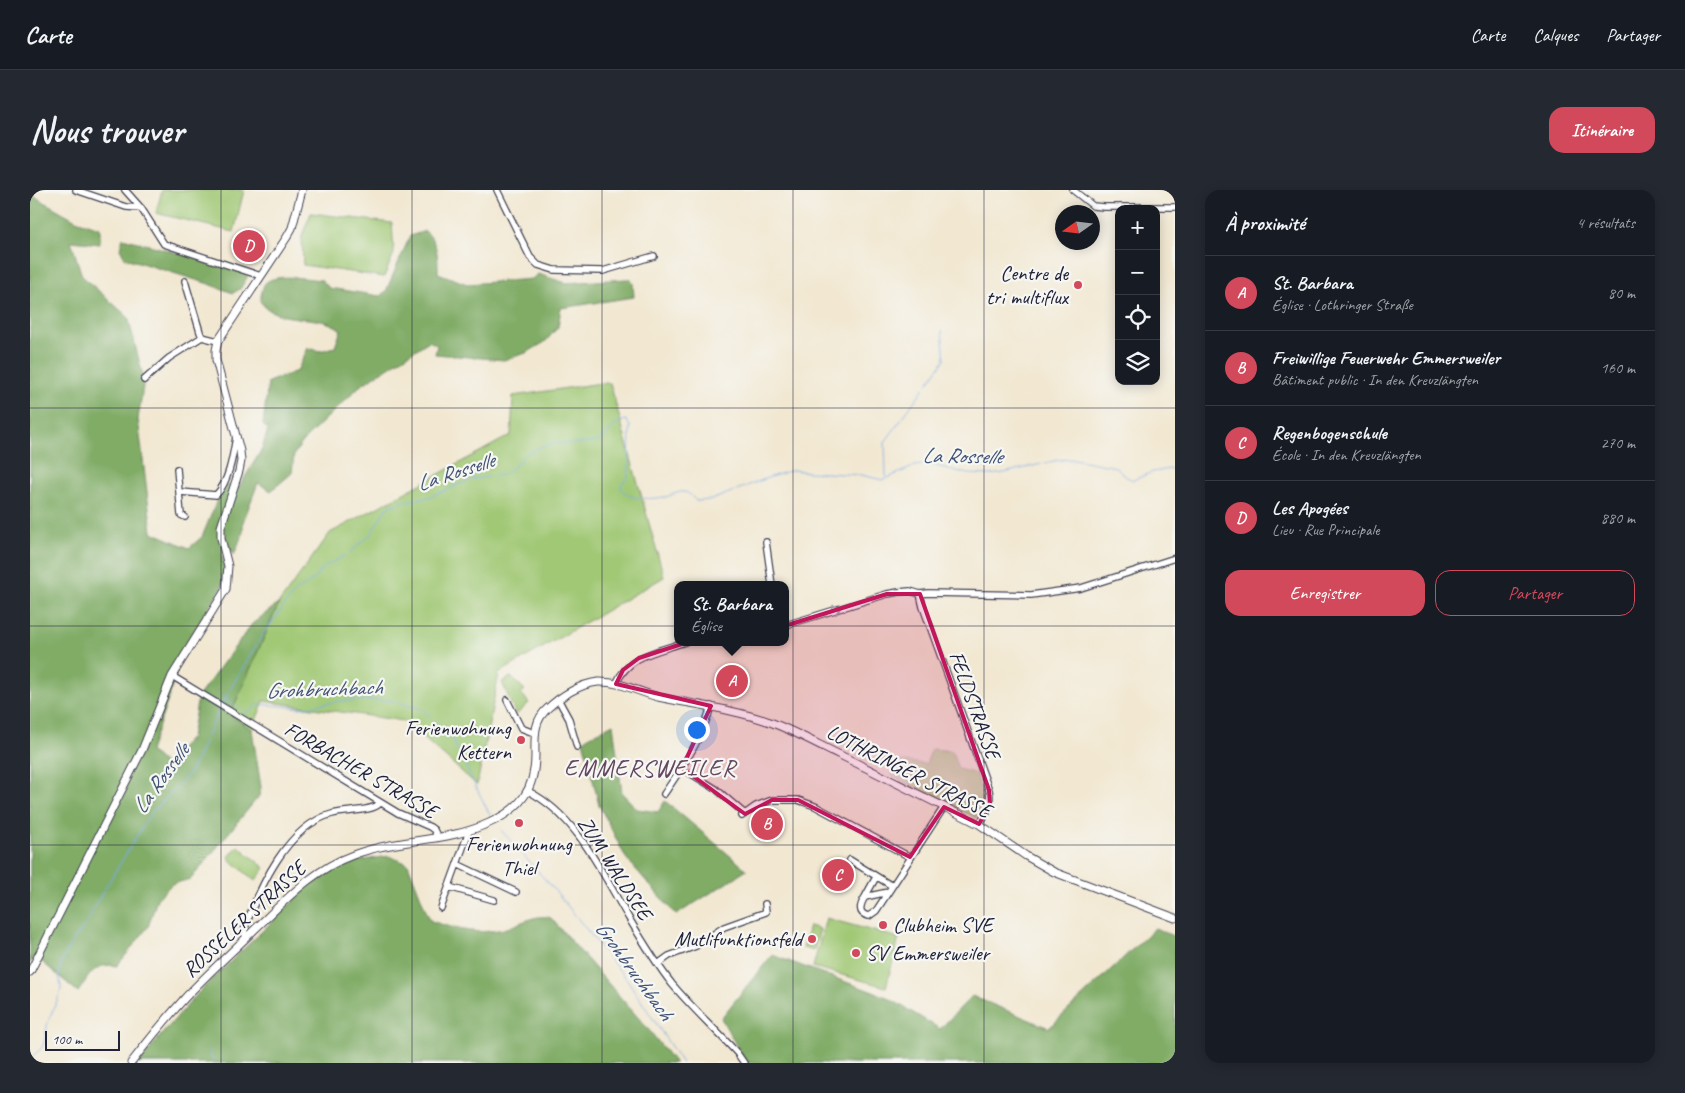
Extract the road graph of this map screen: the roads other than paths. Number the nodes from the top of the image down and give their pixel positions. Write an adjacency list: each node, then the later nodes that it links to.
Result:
1 (76, 190): 6 (street)
2 (125, 190): 6 (street)
3 (302, 190): 9 (main road)
4 (497, 190): 8 (street)
5 (1073, 190): 7 (street)
6 (142, 208): 9 (street)
7 (1175, 208)
8 (654, 256)
9 (260, 276): 12 (main road)
10 (185, 280): 11 (street)
11 (202, 337): 12 (street); 13 (street)
12 (218, 341): 14 (main road)
13 (144, 380)
14 (236, 435): 16 (street); 24 (main road)
15 (177, 469): 16 (street)
16 (180, 492): 17 (street)
17 (185, 517)
18 (766, 542): 20 (street)
19 (1175, 558): 21 (street)
20 (771, 581)
21 (920, 594): 22 (street, one-way to 21); 36 (street, FELDSTRASSE)
22 (789, 624)
23 (674, 646): 25 (street)
24 (172, 676): 34 (street, FORBACHER STRASSE); 54 (main road)
25 (616, 684): 26 (main road, LOTHRINGER STRASSE); 28 (main road, LOTHRINGER STRASSE)
26 (558, 699): 29 (main road, LOTHRINGER STRASSE); 30 (street)
27 (507, 700): 29 (street)
28 (711, 706): 31 (street); 35 (main road, LOTHRINGER STRASSE)
29 (534, 733): 32 (main road)
30 (577, 747)
31 (682, 768): 33 (street); 39 (street)
32 (528, 791): 37 (main road, ROSSELER STRASSE); 53 (street, ZUM WALDSEE)
33 (664, 794)
34 (380, 803): 38 (street, FORBACHER STRASSE); 52 (street)
35 (944, 807): 36 (main road, LOTHRINGER STRASSE); 39 (street)
36 (979, 824): 51 (main road, LOTHRINGER STRASSE)
37 (469, 831): 38 (main road, ROSSELER STRASSE); 41 (street)
38 (438, 838): 52 (main road, ROSSELER STRASSE)
39 (910, 857): 43 (street)
40 (850, 860): 42 (street)
41 (458, 864): 44 (street); 45 (street)
42 (876, 877): 43 (street); 47 (street)
43 (892, 886): 46 (street)
44 (449, 887): 48 (street); 50 (street)
45 (516, 892)
46 (888, 892): 47 (street); 47 (street)
47 (865, 897)
48 (494, 900)
49 (765, 904): 53 (street)
50 (441, 908)
51 (1175, 918)
52 (247, 937): 55 (main road, ROSSELER STRASSE)
53 (658, 964): 56 (street, ZUM WALDSEE)
54 (30, 972)
55 (131, 1063)
56 (744, 1063)

